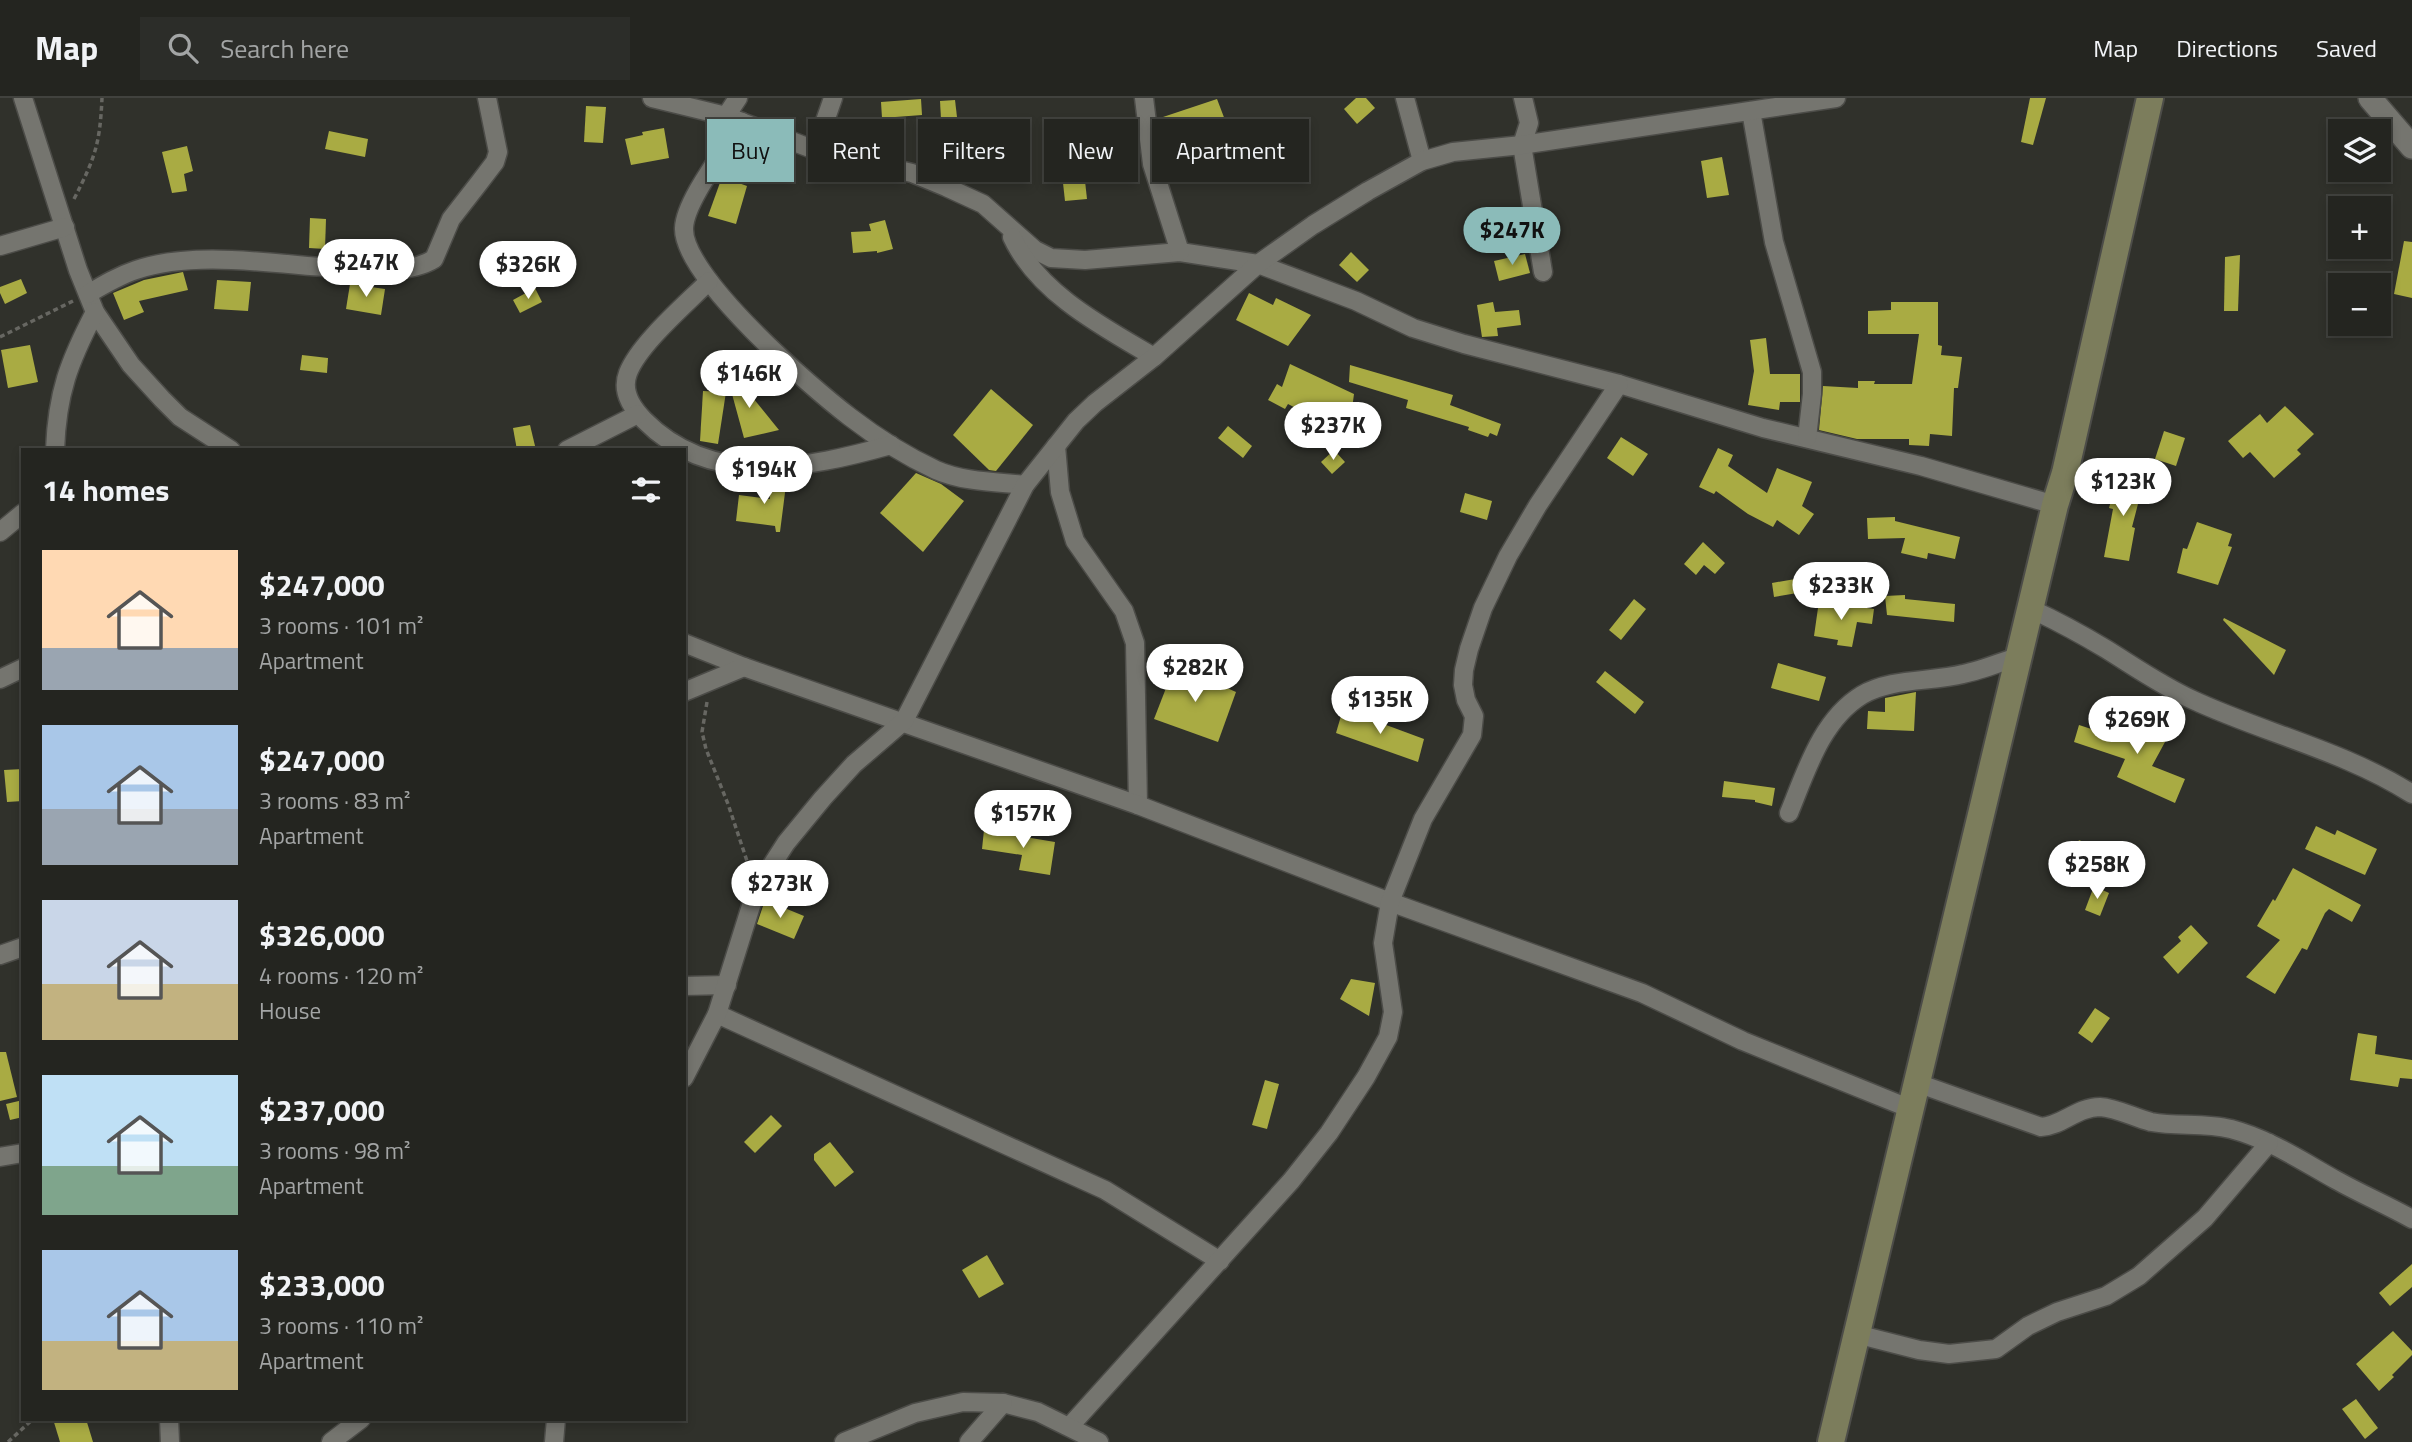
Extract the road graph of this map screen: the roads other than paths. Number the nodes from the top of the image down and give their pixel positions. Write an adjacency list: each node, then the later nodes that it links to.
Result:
1 (23, 98): 22 (street)
2 (488, 98): 28 (street)
3 (652, 98): 14 (street)
4 (738, 98): 14 (street)
5 (833, 98): 15 (street)
6 (1144, 98): 24 (street)
7 (1405, 98): 18 (street)
8 (1523, 98): 16 (street)
9 (1836, 98): 13 (street)
10 (2150, 98): 42 (main road)
11 (2370, 98): 17 (street)
12 (1702, 107): 13 (street); 16 (street)
13 (1751, 111): 33 (street)
14 (734, 119)
15 (826, 119)
16 (1522, 145): 18 (street); 26 (street)
17 (2412, 147)
18 (1422, 162): 25 (street)
19 (707, 171): 27 (street)
20 (904, 172): 21 (street)
21 (1006, 225): 24 (street); 30 (street)
22 (65, 227): 23 (street); 28 (street)
23 (0, 246)
24 (1180, 252): 25 (street)
25 (1258, 264): 30 (street); 31 (street)
26 (1543, 272)
27 (709, 281): 32 (street); 34 (street)
28 (88, 294): 29 (street)
29 (95, 312): 36 (street); 37 (street)
30 (1154, 357): 35 (street)
31 (1619, 384): 33 (street); 56 (street)
32 (638, 414): 38 (street); 39 (street)
33 (1807, 439): 42 (street)
34 (891, 445): 40 (street); 41 (street)
35 (1056, 446): 41 (street); 54 (street)
36 (55, 448)
37 (229, 448)
38 (572, 448)
39 (681, 448)
40 (686, 450)
41 (1025, 485): 52 (street)
42 (2055, 505): 45 (main road)
43 (21, 515): 44 (street)
44 (0, 532)
45 (2031, 609): 47 (main road); 53 (street)
46 (686, 644): 48 (street)
47 (2020, 656): 55 (street); 63 (main road)
48 (744, 667): 51 (street); 52 (street)
49 (21, 669): 50 (street)
50 (0, 680)
51 (686, 691)
52 (904, 721): 54 (street); 59 (street)
53 (2412, 794)
54 (1138, 805): 56 (street)
55 (1789, 813)
56 (1390, 902): 64 (street); 69 (street)
57 (21, 948): 58 (street)
58 (0, 955)
59 (727, 985): 60 (street); 61 (street)
60 (686, 986)
61 (717, 1014): 62 (street); 69 (street)
62 (686, 1074)
63 (1917, 1083): 64 (main road); 65 (street)
64 (1912, 1109): 70 (main road)
65 (2269, 1143): 68 (street); 70 (street)
66 (21, 1153): 67 (street)
67 (0, 1157)
68 (2412, 1219)
69 (1220, 1261): 75 (street)
70 (1856, 1334): 82 (main road)
71 (1003, 1403): 75 (street); 79 (street); 80 (street)
72 (169, 1421): 76 (street)
73 (358, 1421): 77 (street)
74 (556, 1421): 78 (street)
75 (1070, 1426): 81 (street)
76 (170, 1442)
77 (331, 1442)
78 (554, 1442)
79 (844, 1442)
80 (969, 1442)
81 (1099, 1442)
82 (1831, 1442)

